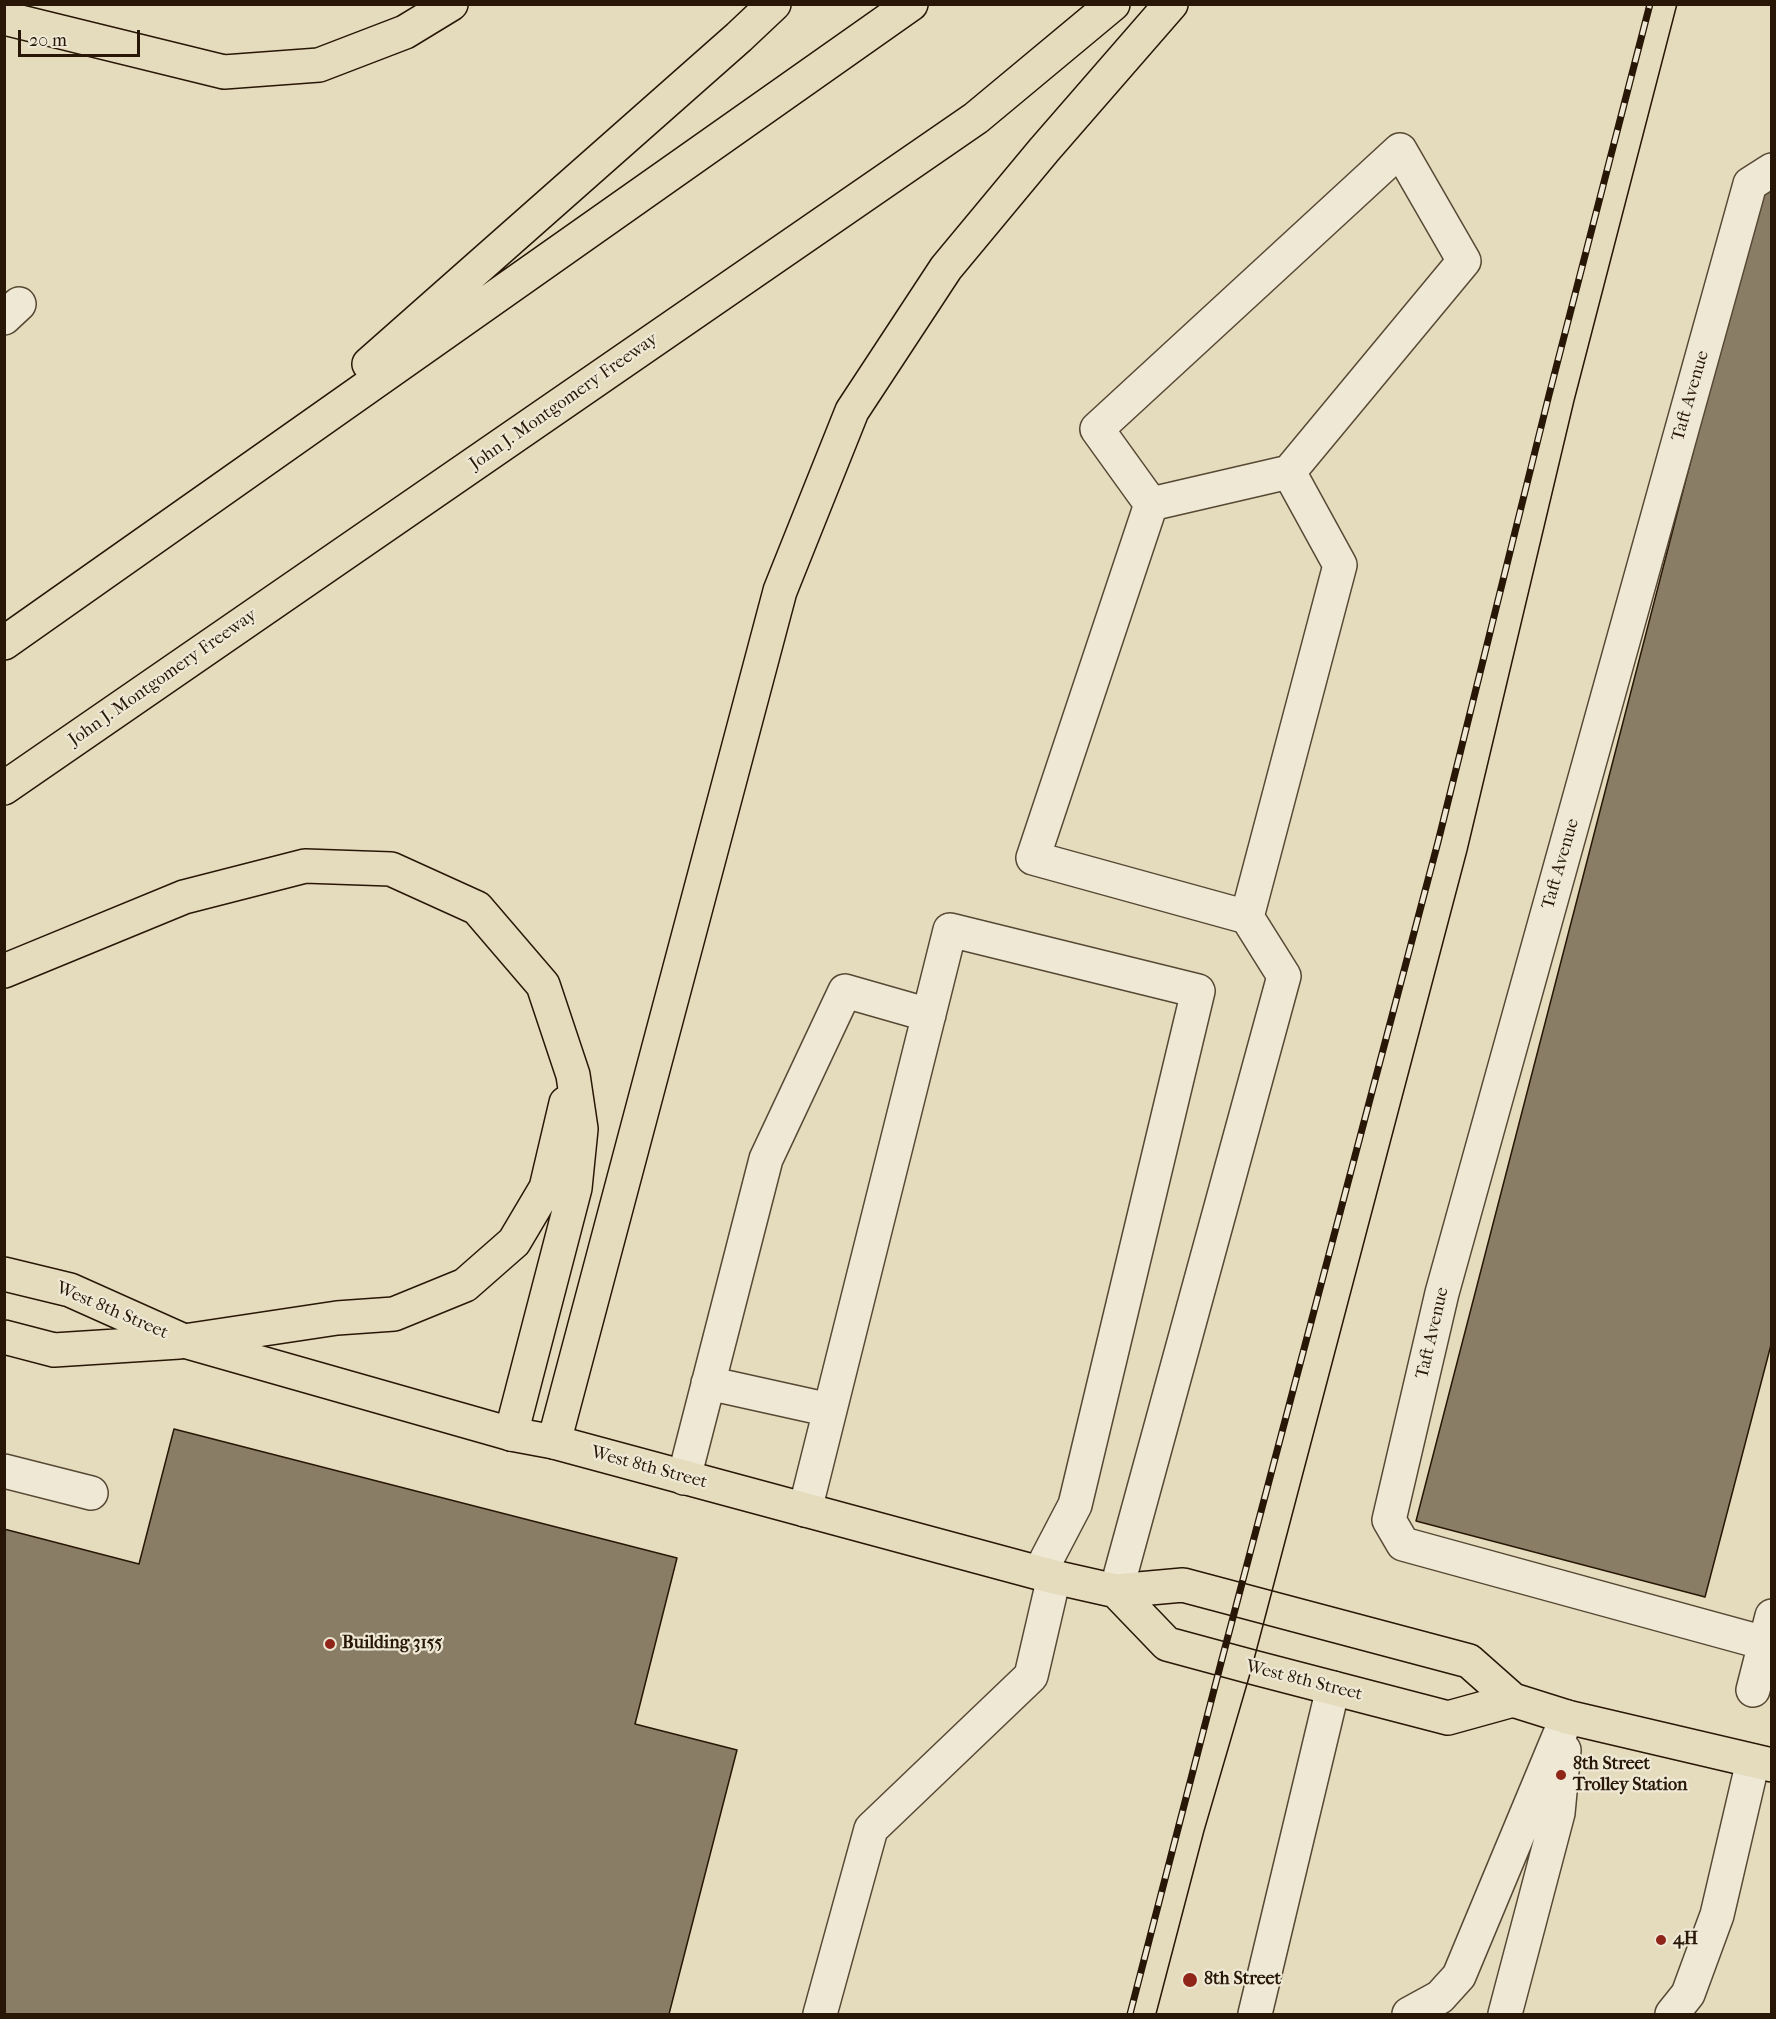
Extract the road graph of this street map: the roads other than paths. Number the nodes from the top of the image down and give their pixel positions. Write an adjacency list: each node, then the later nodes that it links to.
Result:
1 (451, 4): 6 (main road)
2 (774, 4): 9 (main road)
3 (911, 4): 9 (main road)
4 (1113, 4): 12 (main road, John J. Montgomery Freeway)
5 (1171, 4): 23 (main road)
6 (4, 18)
7 (1761, 177): 30 (street, Taft Avenue)
8 (1289, 472): 10 (street); 10 (street); 13 (street)
9 (244, 474): 11 (main road)
10 (1151, 504): 13 (street)
11 (4, 643)
12 (4, 788)
13 (1247, 917): 29 (street)
14 (4, 971): 16 (main road)
15 (928, 1015): 20 (street); 21 (street); 28 (street)
16 (573, 1075): 19 (main road); 22 (main road)
17 (4, 1274): 19 (main road, West 8th Street)
18 (4, 1337): 19 (main road, West 8th Street)
19 (184, 1341): 22 (main road, West 8th Street)
20 (708, 1383): 21 (street); 25 (street)
21 (830, 1410): 27 (street)
22 (511, 1434): 23 (main road, West 8th Street)
23 (554, 1442): 25 (main road, West 8th Street)
24 (4, 1471): 26 (street)
25 (684, 1478): 27 (main road, West 8th Street)
26 (91, 1493)
27 (805, 1510): 28 (main road, West 8th Street)
28 (1047, 1574): 29 (main road, West 8th Street); 36 (street)
29 (1116, 1591): 31 (main road, West 8th Street); 33 (main road, West 8th Street)
30 (1769, 1635): 32 (street)
31 (1333, 1688): 33 (main road, West 8th Street); 37 (street)
32 (1753, 1690)
33 (1513, 1700): 34 (main road, West 8th Street)
34 (1567, 1717): 35 (main road, West 8th Street); 38 (street); 39 (street)
35 (1762, 1763): 40 (street)
36 (820, 2014)
37 (1255, 2014)
38 (1409, 2014)
39 (1505, 2014)
40 (1672, 2014)

